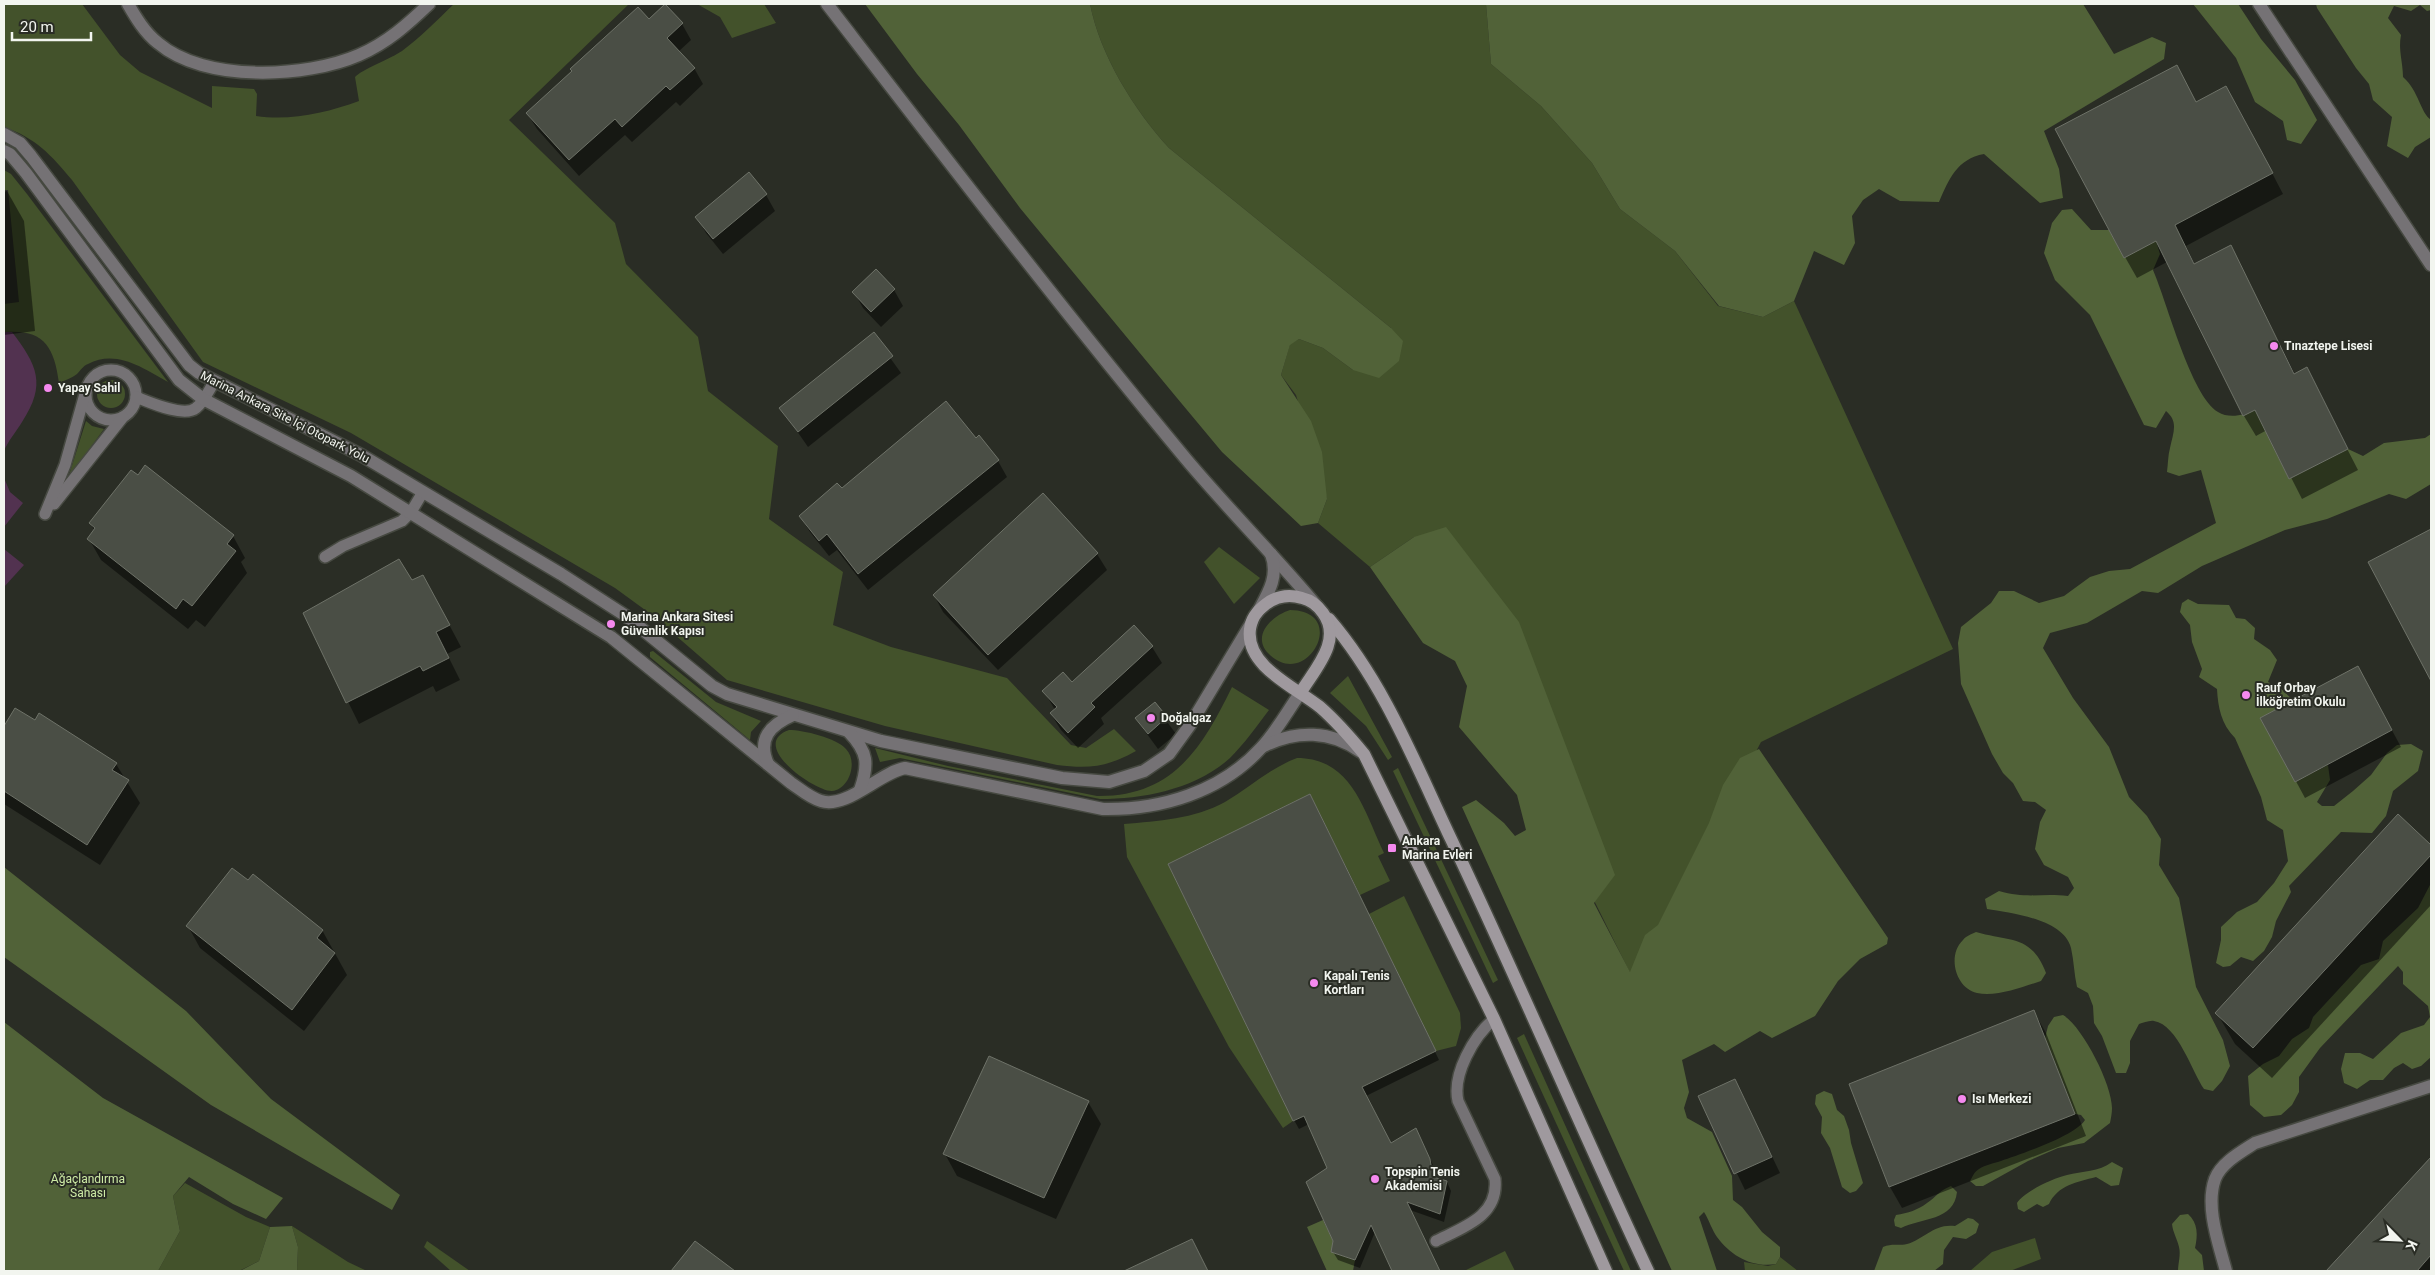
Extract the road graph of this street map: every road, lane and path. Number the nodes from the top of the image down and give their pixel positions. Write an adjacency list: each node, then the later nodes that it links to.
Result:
1 (128, 4): 2 (street)
2 (429, 4)
3 (827, 4): 15 (street)
4 (2259, 4): 7 (street)
5 (4, 134): 8 (street, Marina Ankara Site İçi Otopark Yolu)
6 (4, 151): 11 (street)
7 (2431, 264)
8 (214, 382): 11 (lane); 13 (street, Marina Ankara Site İçi Otopark Yolu)
9 (86, 393): 10 (lane); 12 (lane); 12 (lane)
10 (136, 397): 11 (lane); 12 (lane)
11 (203, 399): 14 (street)
12 (123, 418)
13 (423, 492): 14 (lane); 20 (street, Marina Ankara Site İçi Otopark Yolu)
14 (411, 512): 16 (lane); 24 (street)
15 (1269, 550): 17 (street); 18 (street)
16 (325, 556)
17 (1318, 606): 18 (street); 19 (street); 30 (street)
18 (1256, 615): 19 (street); 21 (street)
19 (1301, 692): 22 (street); 23 (street)
20 (793, 715): 21 (street); 24 (street)
21 (849, 732): 25 (street)
22 (1262, 747): 23 (street); 25 (street)
23 (1364, 754): 26 (street)
24 (768, 764): 25 (street)
25 (860, 790)
26 (1494, 1019): 28 (lane); 29 (street)
27 (2431, 1086): 31 (street)
28 (1436, 1241)
29 (1606, 1271)
30 (1648, 1271)
31 (2226, 1271)

